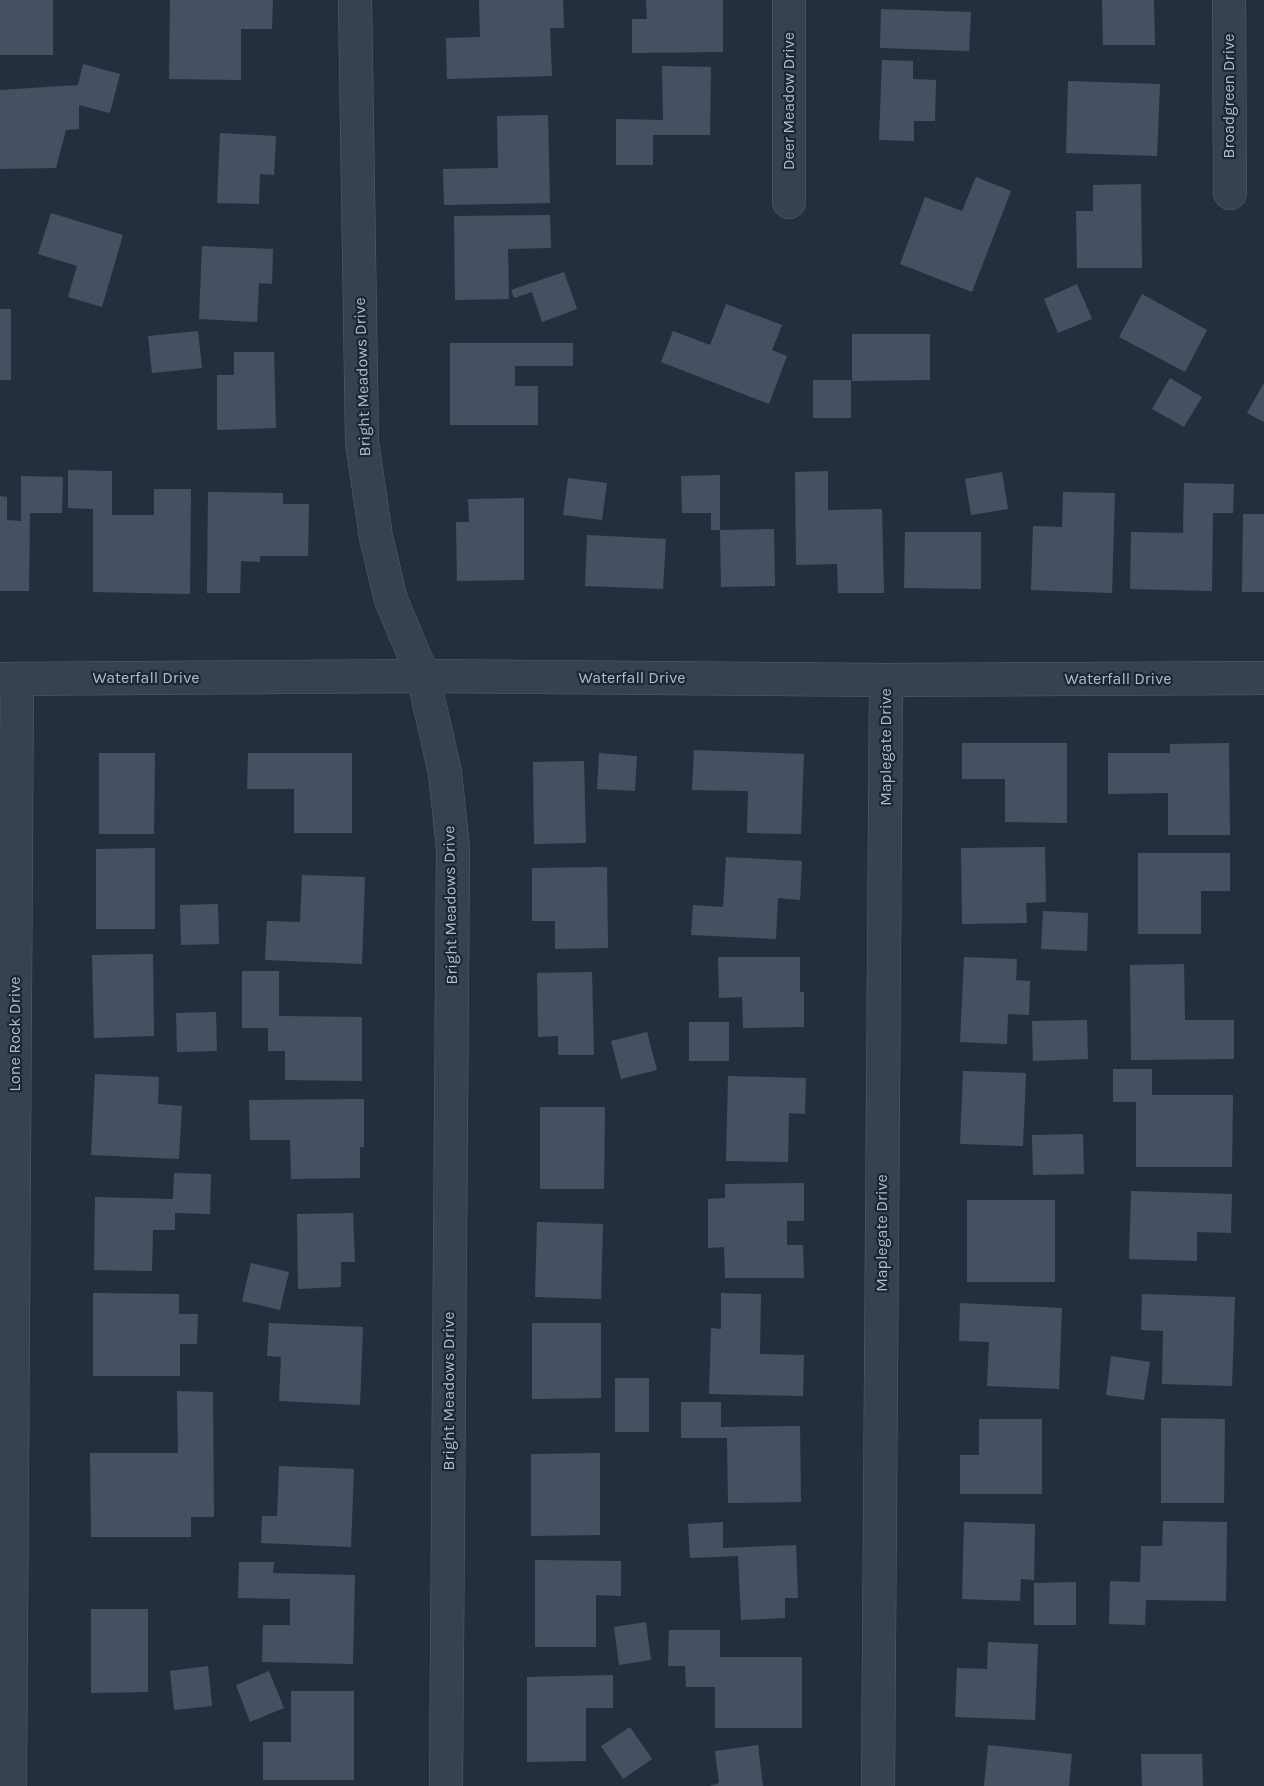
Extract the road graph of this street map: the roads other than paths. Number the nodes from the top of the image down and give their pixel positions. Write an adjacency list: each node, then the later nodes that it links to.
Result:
1 (355, 0): 6 (street, Bright Meadows Drive)
2 (789, 0): 5 (street, Deer Meadow Drive)
3 (1229, 0): 4 (street, Broadgreen Drive)
4 (1230, 193)
5 (789, 202)
6 (423, 676): 8 (street, Waterfall Drive); 9 (street, Waterfall Drive); 11 (street, Bright Meadows Drive)
7 (1264, 678): 9 (street, Waterfall Drive)
8 (9, 679): 10 (street, Lone Rock Drive)
9 (886, 680): 12 (street, Maplegate Drive)
10 (10, 1786)
11 (446, 1786)
12 (878, 1786)

